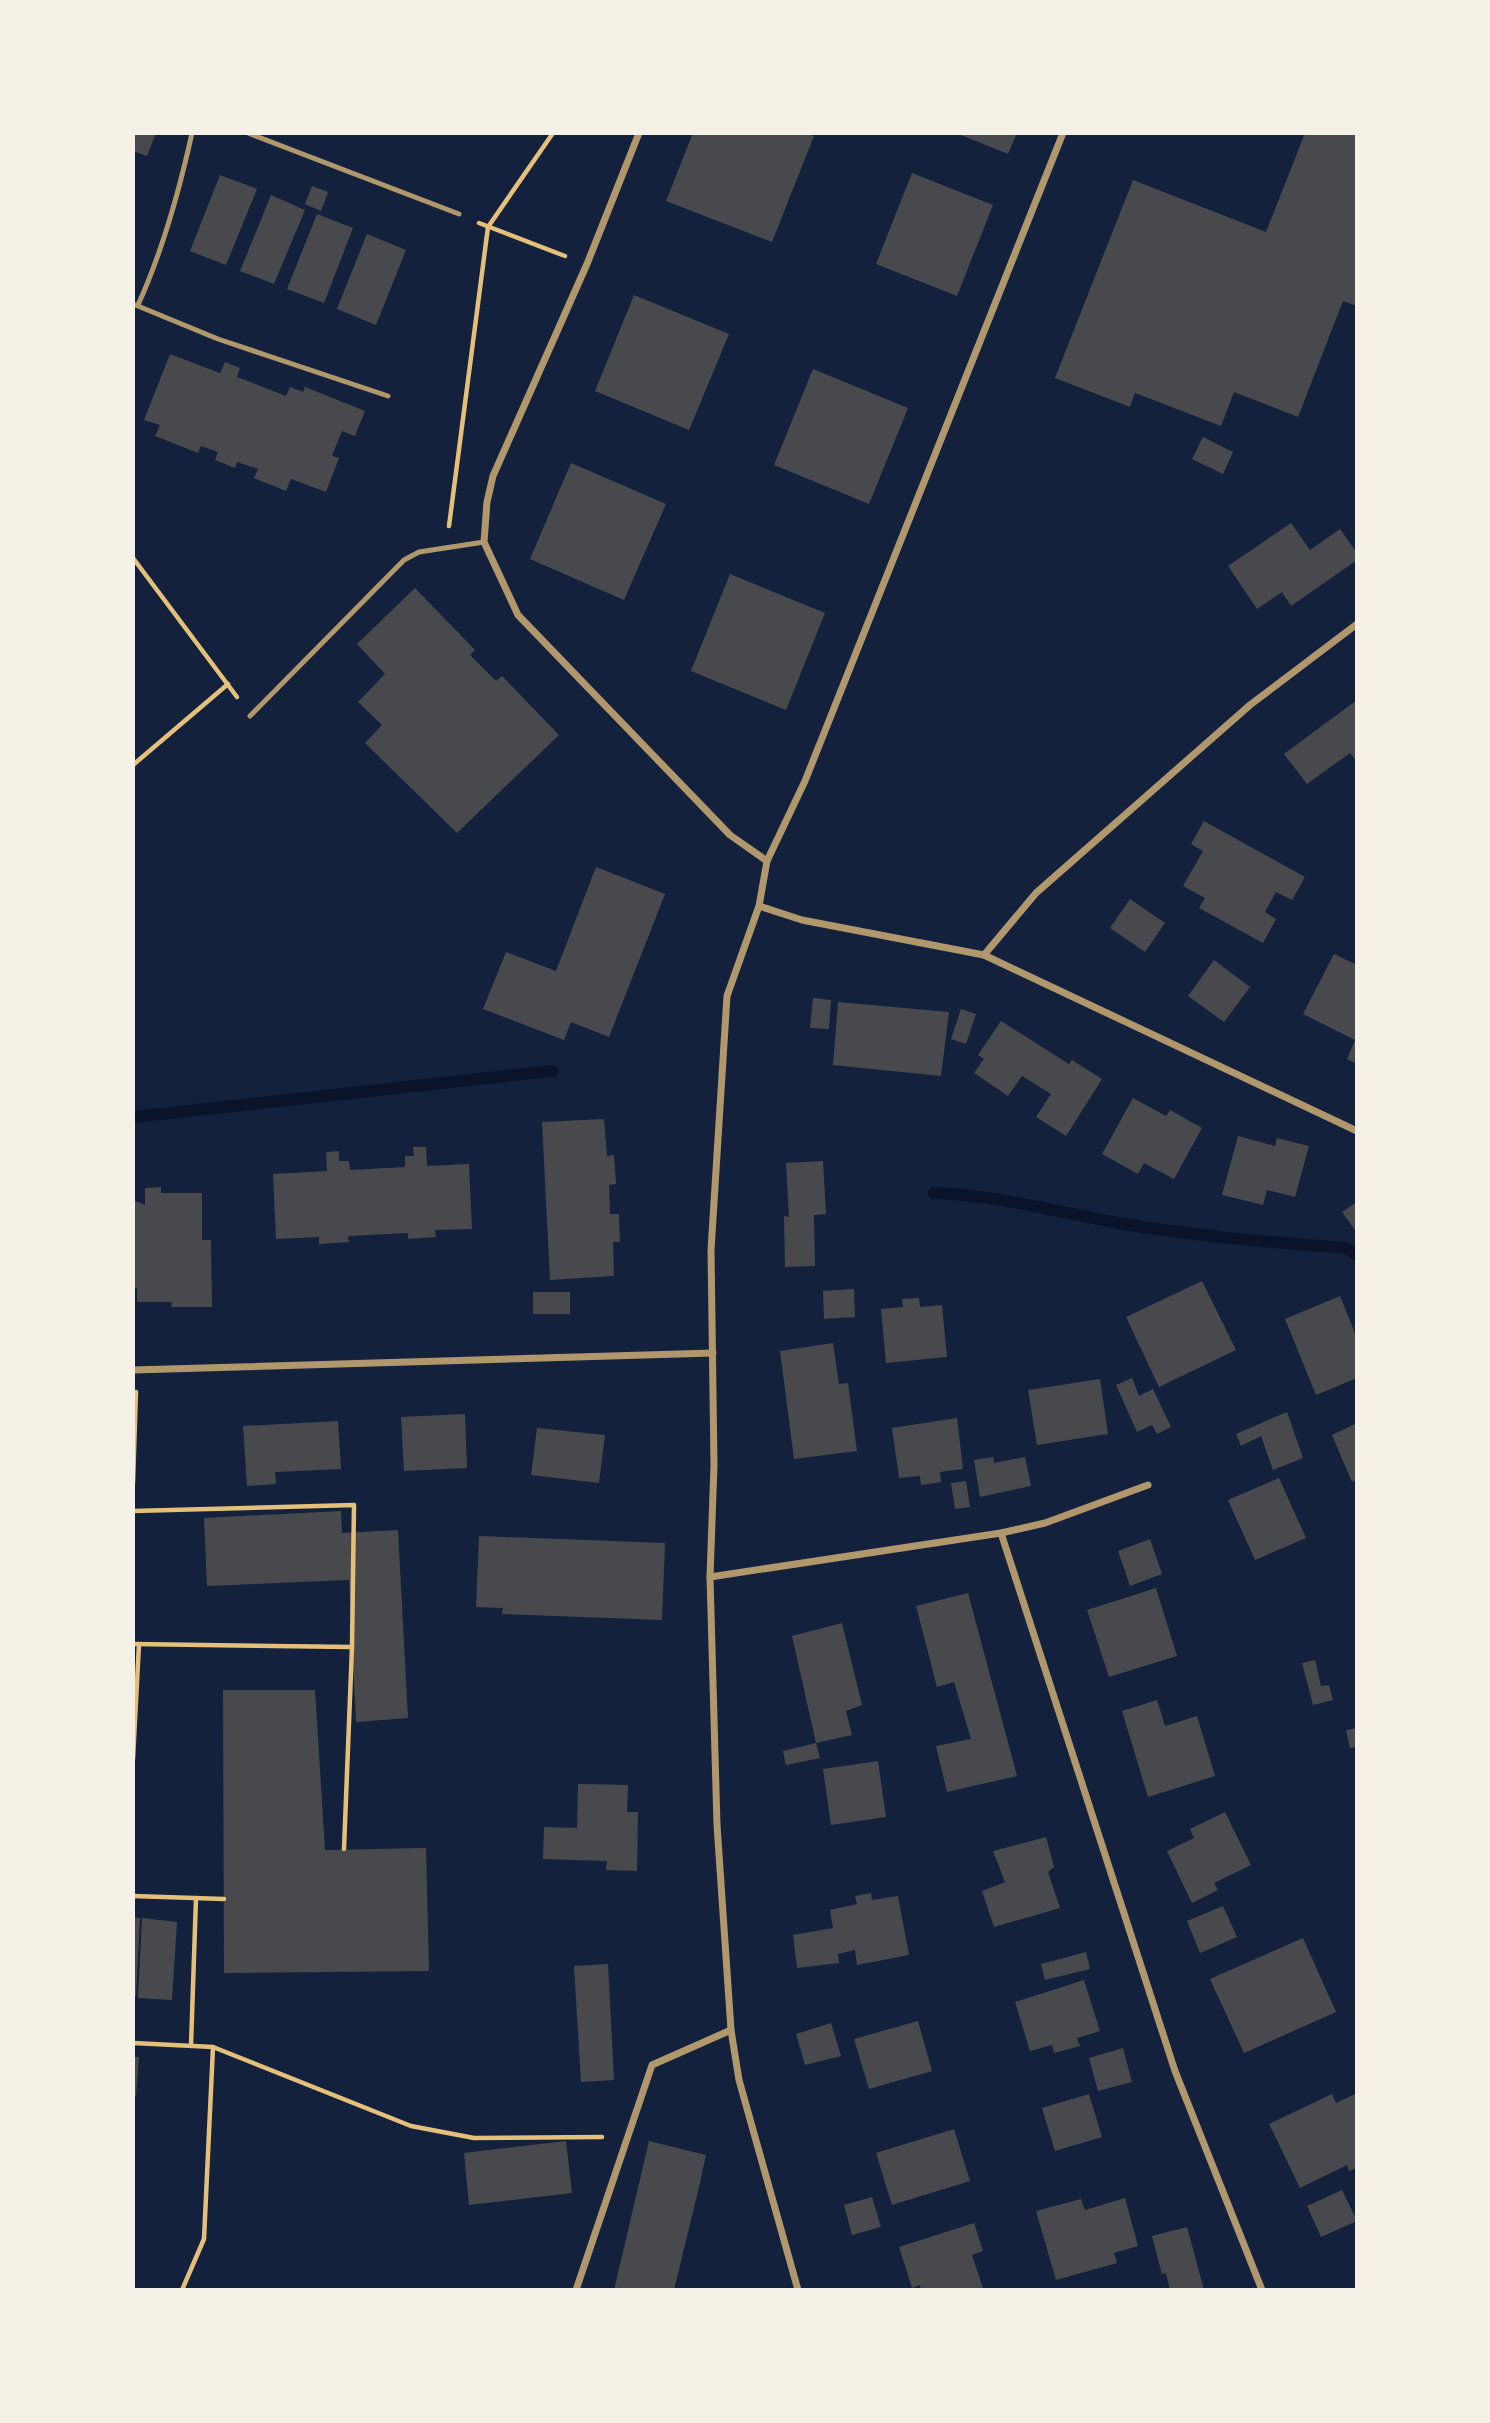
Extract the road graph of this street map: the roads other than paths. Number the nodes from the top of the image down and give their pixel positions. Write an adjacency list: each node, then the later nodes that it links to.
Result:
1 (192, 133): 6 (lane)
2 (248, 133): 5 (lane)
3 (639, 133): 8 (street)
4 (1063, 133): 11 (street)
5 (458, 214)
6 (135, 305): 7 (lane)
7 (388, 396)
8 (485, 542): 10 (lane); 11 (street)
9 (1357, 624): 13 (street)
10 (250, 716)
11 (766, 861): 12 (street)
12 (759, 906): 13 (street); 15 (street)
13 (984, 955): 14 (street)
14 (1357, 1131)
15 (713, 1353): 16 (street); 19 (street)
16 (135, 1370)
17 (1148, 1485): 18 (street)
18 (1001, 1533): 19 (street); 23 (street)
19 (710, 1577): 20 (street)
20 (731, 2030): 21 (street); 22 (street)
21 (576, 2290)
22 (798, 2290)
23 (1262, 2290)

